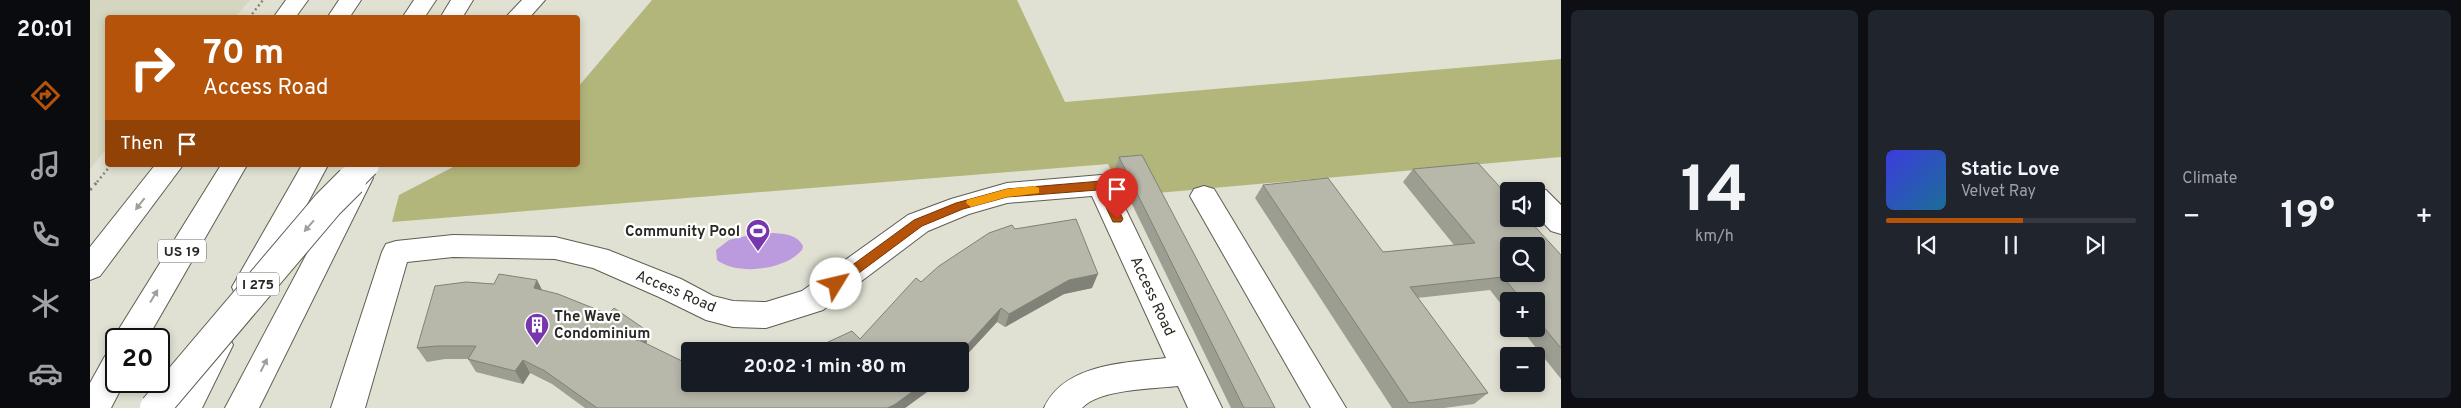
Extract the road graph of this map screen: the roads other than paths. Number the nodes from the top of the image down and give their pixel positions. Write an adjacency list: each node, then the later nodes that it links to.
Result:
1 (297, 0): 6 (main road)
2 (350, 0): 7 (main road)
3 (425, 0): 8 (main road)
4 (462, 0): 9 (main road)
5 (534, 0): 10 (main road)
6 (286, 15)
7 (340, 15)
8 (415, 15)
9 (453, 15)
10 (519, 15)
11 (168, 167): 19 (main road, one-way to 19)
12 (233, 167): 20 (main road, US 19, one-way to 12)
13 (314, 167): 25 (main road, I 275)
14 (364, 167): 24 (main road, I 275, one-way to 24, bridge)
15 (365, 167): 26 (main road, one-way to 15)
16 (1204, 196): 30 (main road)
17 (1545, 206): 18 (main road)
18 (1561, 223)
19 (90, 268)
20 (137, 328)
21 (1188, 370): 27 (main road, Access Road); 28 (main road); 29 (main road, Access Road)
22 (105, 387): 23 (main road)
23 (94, 408)
24 (155, 408)
25 (185, 408)
26 (242, 408)
27 (348, 408)
28 (1061, 408)
29 (1205, 408)
30 (1329, 408)

